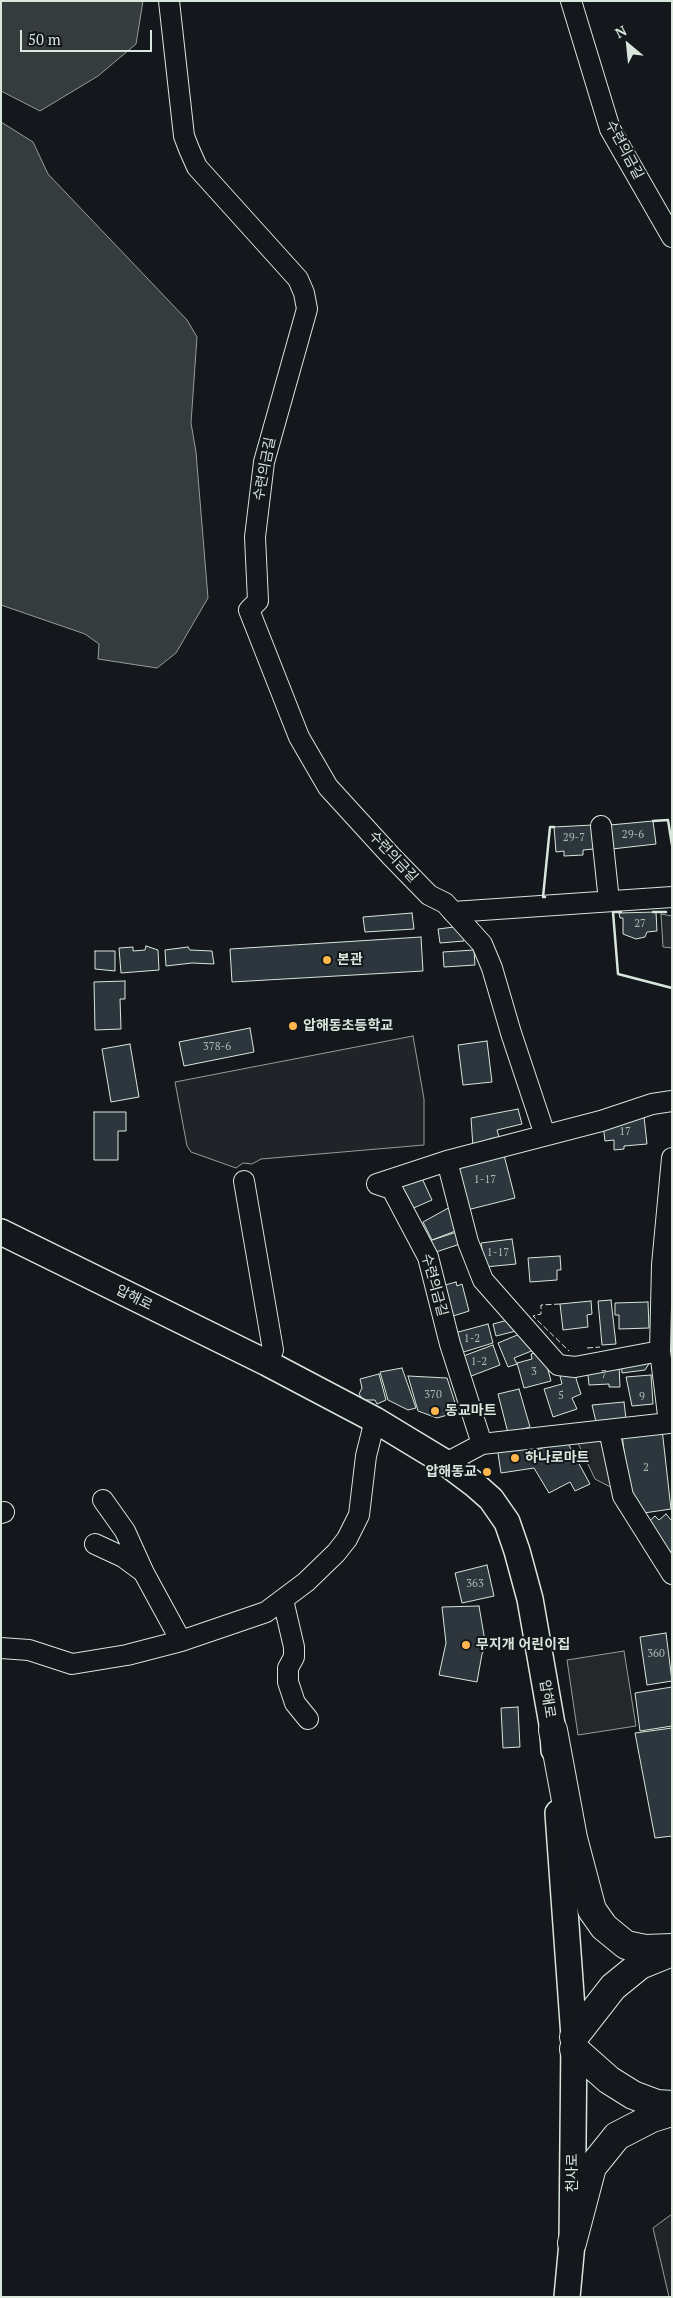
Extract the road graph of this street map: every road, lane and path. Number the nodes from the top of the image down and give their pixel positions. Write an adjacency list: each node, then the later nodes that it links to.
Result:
1 (169, 1): 7 (street, 수련의금길)
2 (571, 1): 3 (street, 수련의금길)
3 (672, 236)
4 (601, 826): 6 (street)
5 (672, 897): 6 (street)
6 (609, 901): 7 (street)
7 (453, 912): 9 (street, 수련의금길)
8 (672, 1101): 9 (street, 수련의금길)
9 (545, 1135): 11 (street, 수련의금길)
10 (672, 1158): 14 (street)
11 (447, 1161): 14 (street); 19 (street, 수련의금길)
12 (244, 1180): 15 (street)
13 (1, 1232): 15 (main road, 압해로)
14 (660, 1350): 17 (street)
15 (267, 1363): 16 (main road, 압해로)
16 (374, 1420): 20 (main road, 압해로); 25 (street)
17 (671, 1422): 18 (street)
18 (609, 1430): 19 (street); 24 (street)
19 (482, 1444): 20 (street)
20 (446, 1463): 29 (main road, 압해로)
21 (103, 1500): 23 (street)
22 (95, 1544): 23 (street)
23 (144, 1572): 26 (street)
24 (672, 1574)
25 (283, 1600): 26 (street); 28 (street)
26 (182, 1641): 27 (street)
27 (1, 1648)
28 (308, 1719)
29 (553, 1730): 30 (highway); 32 (main road, 압해로)
30 (672, 1948)
31 (672, 1952): 32 (highway)
32 (574, 2044): 33 (highway); 35 (main road, 천사로)
33 (672, 2105)
34 (672, 2112): 35 (highway)
35 (572, 2243): 36 (main road, 천사로)
36 (567, 2297)

